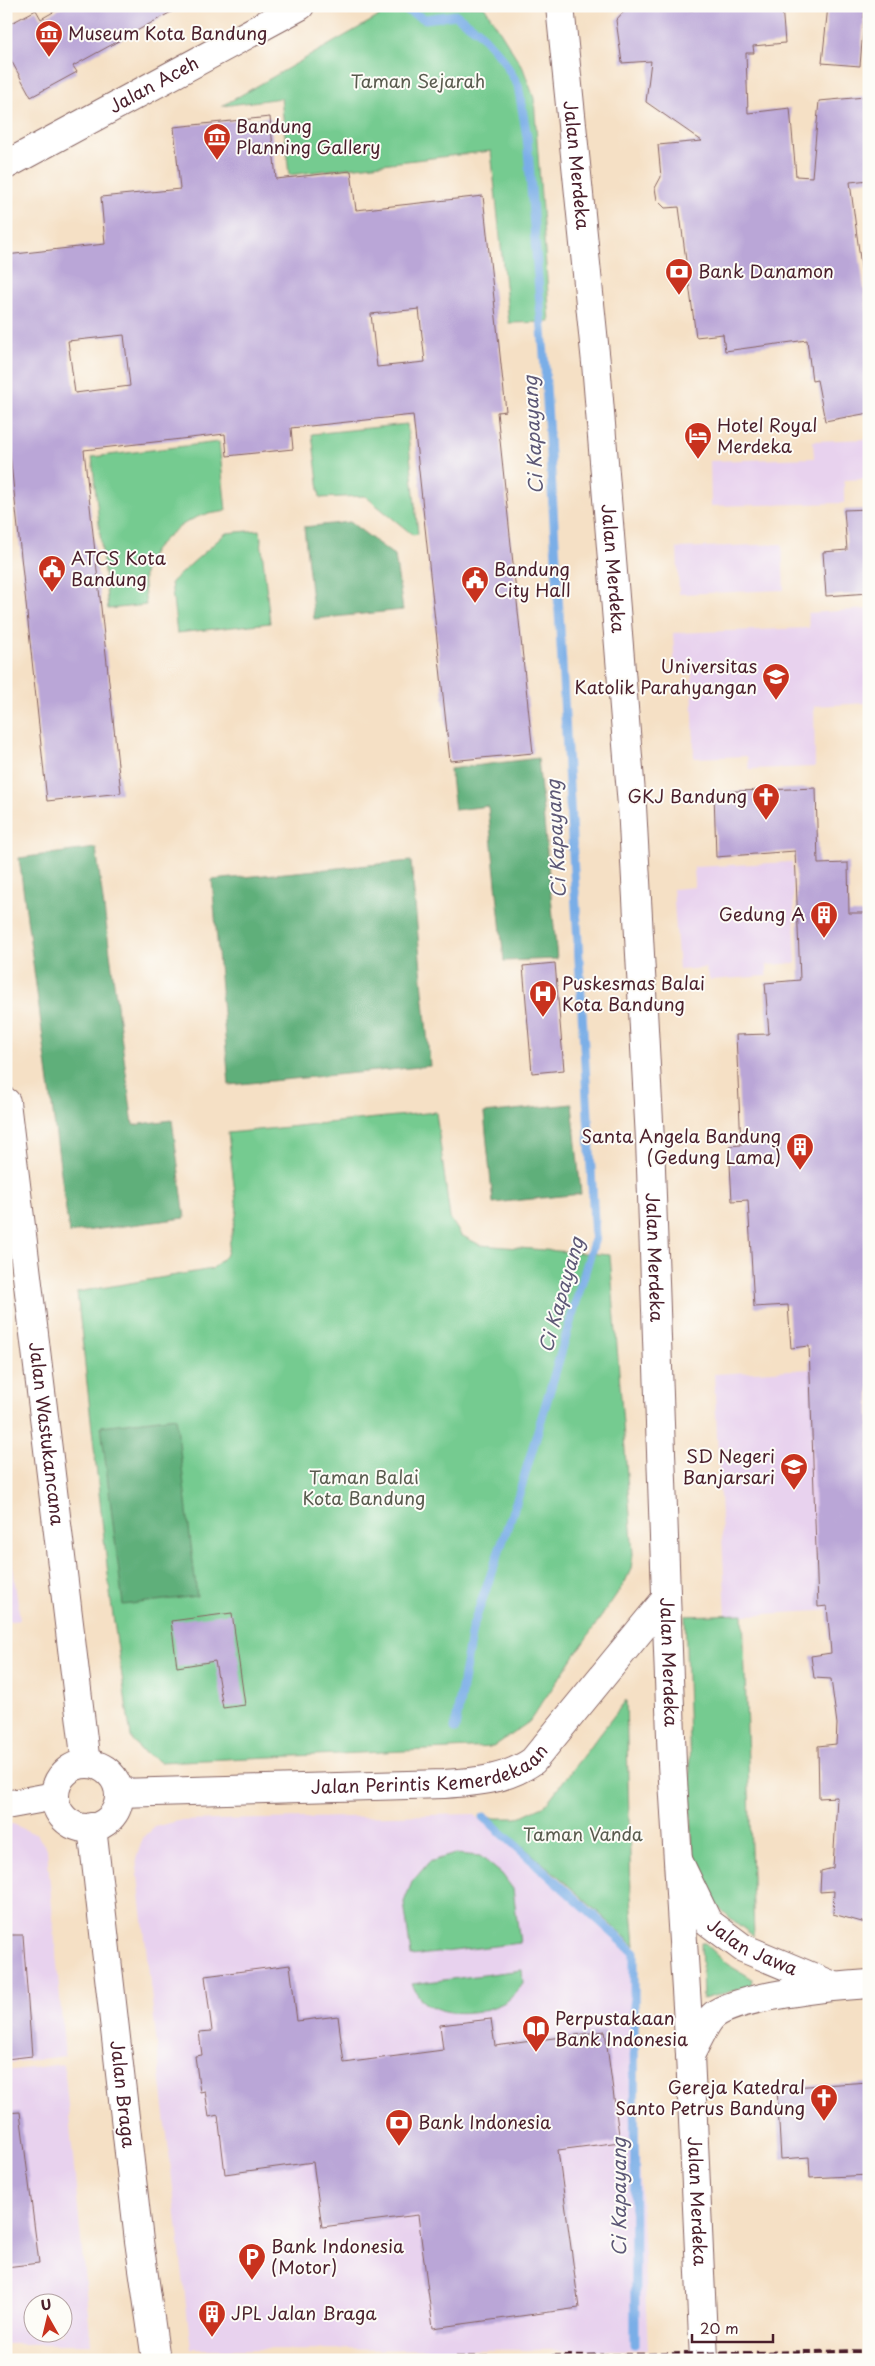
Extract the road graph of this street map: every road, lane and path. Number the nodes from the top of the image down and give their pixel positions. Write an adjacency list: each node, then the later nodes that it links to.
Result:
1 (300, 6): 3 (main road, Jalan Aceh)
2 (560, 6): 5 (main road, Jalan Merdeka)
3 (6, 165)
4 (6, 1102): 6 (main road, Jalan Wastukancana)
5 (665, 1600): 7 (main road, Jalan Perintis Kemerdekaan); 11 (main road, Jalan Merdeka)
6 (86, 1764): 7 (main road); 8 (main road)
7 (119, 1793): 10 (main road)
8 (54, 1796): 9 (main road); 10 (main road)
9 (6, 1805)
10 (92, 1827): 15 (main road, Jalan Braga)
11 (677, 1858): 13 (main road, Jalan Jawa); 14 (main road, Jalan Merdeka)
12 (869, 1984): 13 (main road, Jalan Jawa)
13 (834, 1986): 14 (main road, Jalan Jawa)
14 (690, 2055): 16 (main road, Jalan Merdeka)
15 (156, 2360)
16 (704, 2360)

